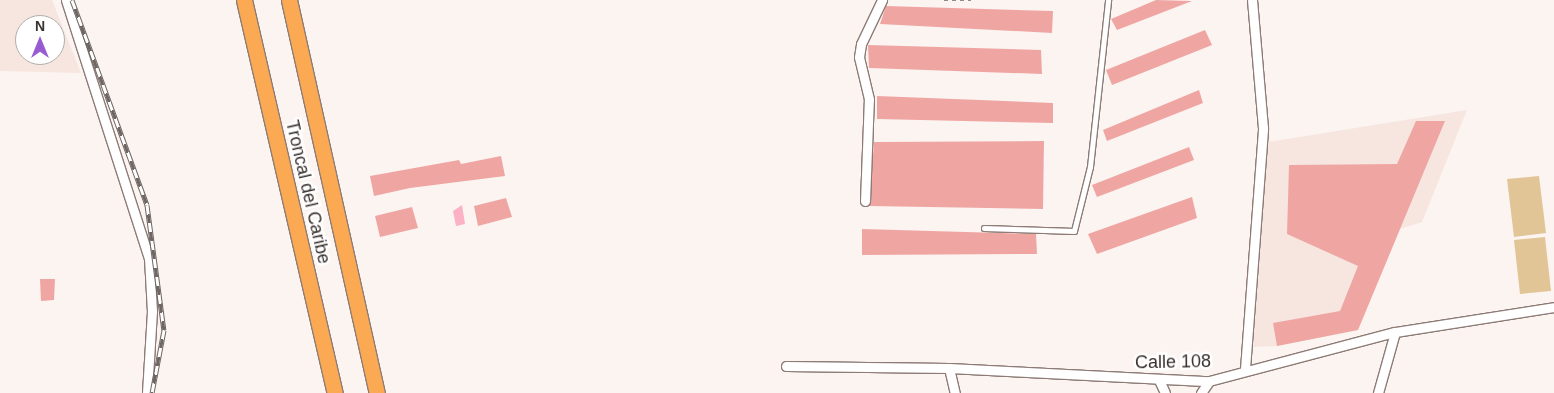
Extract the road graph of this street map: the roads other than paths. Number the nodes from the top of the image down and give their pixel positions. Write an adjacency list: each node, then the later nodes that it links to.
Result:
1 (66, 0): 16 (street)
2 (244, 0): 17 (highway, Troncal del Caribe)
3 (289, 0): 18 (highway, Troncal del Caribe)
4 (882, 0): 7 (street)
5 (1108, 0): 8 (lane)
6 (1252, 0): 13 (street)
7 (865, 201)
8 (984, 228)
9 (1554, 307): 10 (street, Calle 108)
10 (1394, 332): 13 (street, Calle 108); 22 (street)
11 (786, 366): 12 (street, Calle 108)
12 (949, 368): 14 (street, Calle 108); 19 (street)
13 (1245, 369): 15 (street, Calle 108)
14 (1159, 380): 15 (street, Calle 108); 20 (street)
15 (1209, 381): 21 (street)
16 (147, 393)
17 (335, 393)
18 (377, 393)
19 (955, 393)
20 (1165, 393)
21 (1201, 393)
22 (1378, 393)

